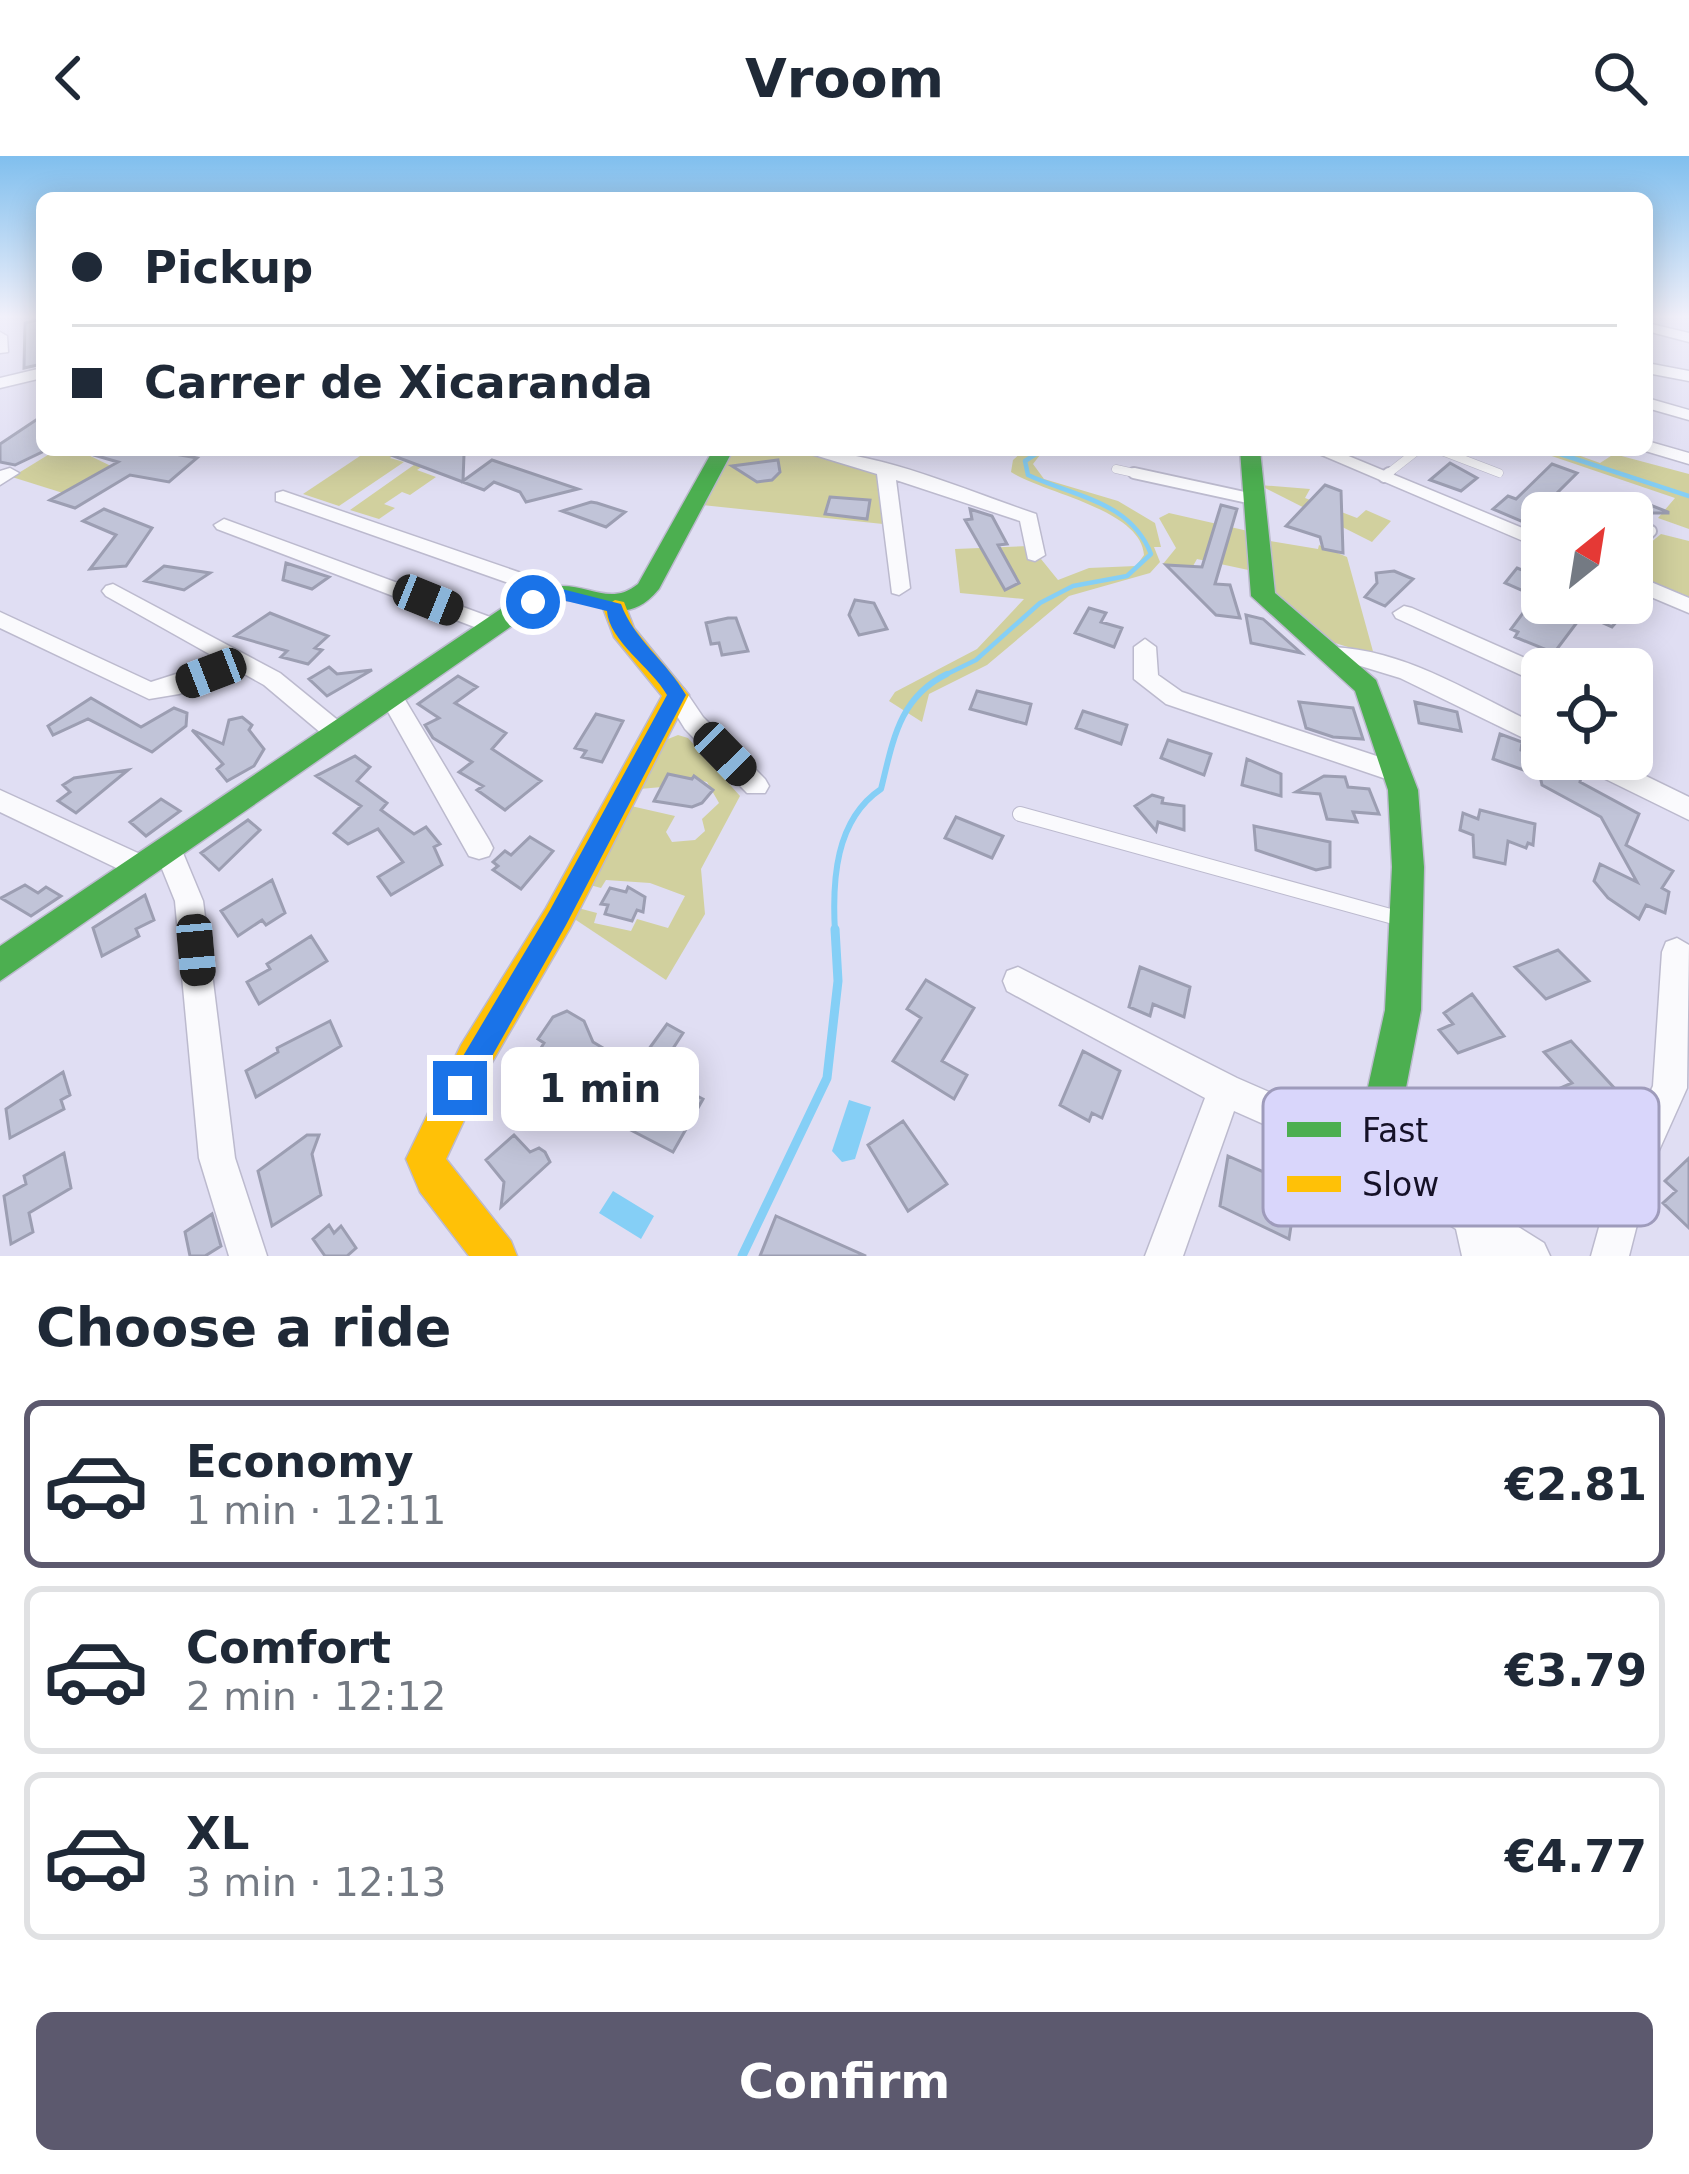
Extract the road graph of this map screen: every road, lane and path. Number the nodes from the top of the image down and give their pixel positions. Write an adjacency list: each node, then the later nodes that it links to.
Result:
1 (1653, 369): 3 (street)
2 (36, 375): 4 (street)
3 (1689, 376)
4 (0, 383)
5 (1653, 405): 6 (street)
6 (1689, 415)
7 (1653, 448): 14 (street)
8 (720, 456): 29 (street)
9 (830, 456): 16 (street)
10 (1250, 456): 20 (street)
11 (1333, 456): 18 (street)
12 (1410, 456): 18 (lane)
13 (1455, 456): 17 (lane)
14 (1689, 459)
15 (1116, 470): 20 (lane)
16 (886, 471): 23 (street); 24 (street)
17 (1499, 473)
18 (1384, 477): 22 (street)
19 (283, 497): 27 (street)
20 (1253, 500): 34 (street)
21 (224, 525): 32 (street)
22 (1521, 534)
23 (1034, 555)
24 (899, 588)
25 (1653, 590): 28 (street)
26 (113, 591): 35 (street)
27 (558, 593): 29 (street); 32 (street)
28 (1689, 606)
29 (615, 608): 38 (street)
30 (1404, 613): 36 (street)
31 (0, 619): 35 (street)
32 (493, 626): 37 (street)
33 (1145, 647): 41 (street)
34 (1332, 656): 39 (street); 41 (street)
35 (241, 661): 40 (street)
36 (1521, 666)
37 (390, 694): 40 (street); 47 (street)
38 (676, 695): 43 (street); 61 (street)
39 (1521, 728)
40 (336, 732): 48 (street)
41 (1398, 773): 49 (street)
42 (1630, 780): 45 (street)
43 (756, 786)
44 (0, 800): 48 (street)
45 (1689, 809)
46 (1020, 814): 49 (lane)
47 (478, 848)
48 (155, 858): 51 (street); 60 (street)
49 (1407, 921): 53 (street)
50 (1677, 952): 56 (street)
51 (0, 965)
52 (1018, 981): 54 (street)
53 (1388, 1088)
54 (1225, 1090): 55 (street); 62 (street)
55 (1263, 1107)
56 (1659, 1112)
57 (1474, 1226): 63 (street)
58 (1484, 1226): 64 (street)
59 (1618, 1226): 65 (street)
60 (248, 1256)
61 (496, 1256)
62 (1164, 1256)
63 (1481, 1256)
64 (1531, 1256)
65 (1610, 1256)

